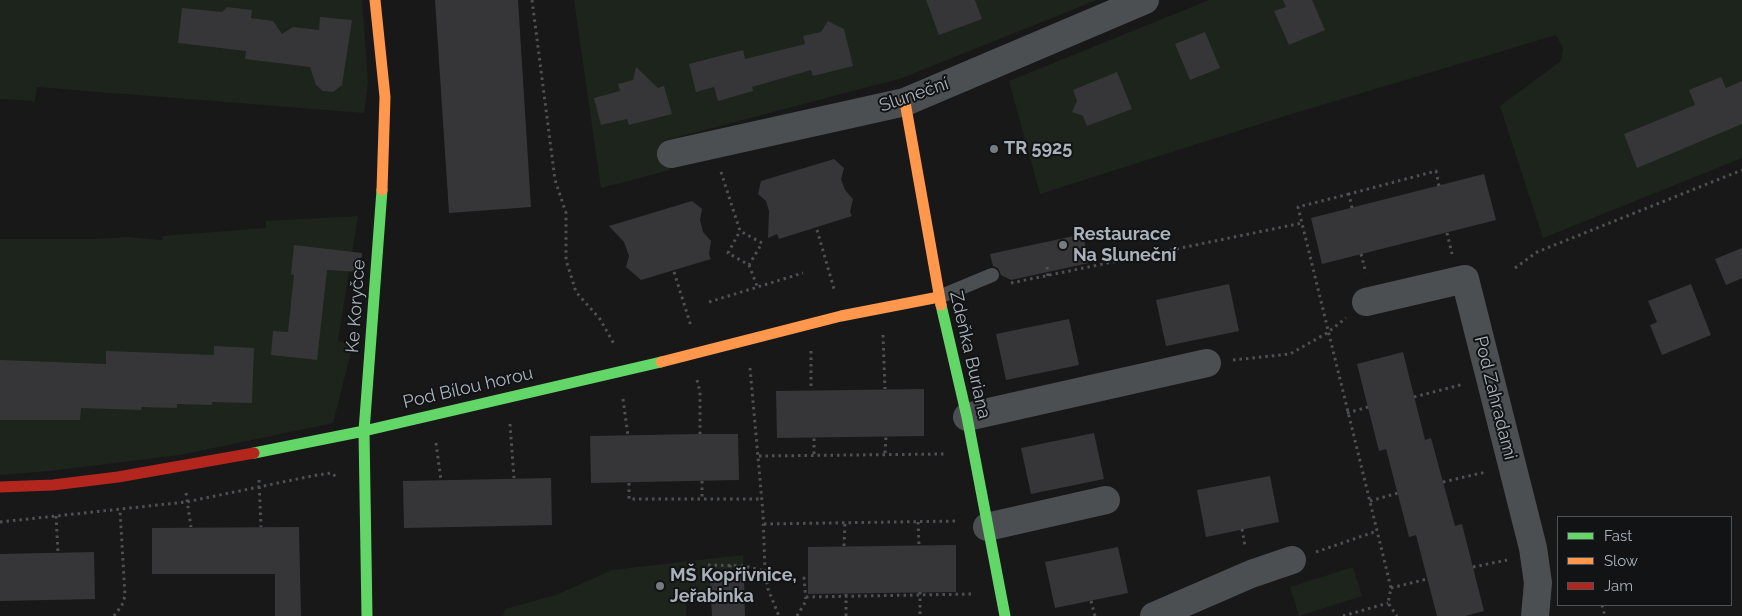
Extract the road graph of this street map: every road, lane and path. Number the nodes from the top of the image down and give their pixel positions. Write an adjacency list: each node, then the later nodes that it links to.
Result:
1 (375, 0): 42 (street, Ke Koryčce)
2 (532, 0): 32 (path)
3 (1145, 0): 4 (street, Sluneční)
4 (905, 102): 5 (street, Sluneční); 22 (street, Zdeňka Buriana)
5 (713, 145): 6 (street, Sluneční); 13 (path)
6 (671, 154)
7 (1742, 170): 16 (path)
8 (1438, 186): 9 (path)
9 (1350, 194): 10 (path); 11 (path)
10 (1352, 208)
11 (1302, 223): 20 (path); 28 (path)
12 (817, 230): 26 (path)
13 (740, 231): 14 (path); 14 (path)
14 (749, 265): 21 (path)
15 (1047, 268): 20 (path)
16 (1514, 268)
17 (674, 272): 30 (path)
18 (802, 273): 21 (path)
19 (992, 275): 20 (path); 22 (lane)
20 (1048, 276)
21 (757, 286): 23 (path)
22 (939, 297): 25 (street, Pod Bílou horou); 41 (street, Zdeňka Buriana)
23 (709, 302)
24 (1366, 302): 28 (path); 109 (street, Pod Zahradami)
25 (878, 308): 26 (street, Pod Bílou horou); 34 (path)
26 (841, 316): 27 (street, Pod Bílou horou)
27 (806, 325): 29 (street, Pod Bílou horou); 35 (path)
28 (1327, 333): 31 (path); 39 (path)
29 (746, 338): 30 (street, Pod Bílou horou); 51 (path)
30 (694, 352): 32 (street, Pod Bílou horou); 43 (path)
31 (1207, 363): 41 (street)
32 (618, 371): 36 (street, Pod Bílou horou); 44 (path)
33 (1472, 382): 37 (path)
34 (885, 389)
35 (811, 390)
36 (507, 396): 40 (street, Pod Bílou horou); 54 (path)
37 (1414, 397)
38 (1368, 407): 39 (path)
39 (1347, 413): 67 (path)
40 (431, 414): 42 (street, Pod Bílou horou); 56 (path)
41 (967, 417): 74 (street, Zdeňka Buriana)
42 (364, 431): 47 (street, Pod Bílou horou); 99 (street, Ke Koryčce)
43 (700, 434)
44 (628, 436)
45 (886, 436): 48 (path)
46 (814, 438): 49 (path)
47 (255, 452): 53 (street, Pod Bílou horou); 62 (path)
48 (885, 453): 49 (path); 50 (path)
49 (814, 454): 51 (path)
50 (956, 454)
51 (759, 456): 65 (path)
52 (1494, 470): 58 (path)
53 (118, 477): 60 (street, Pod Bílou horou); 68 (path)
54 (514, 478)
55 (338, 480): 62 (path)
56 (441, 480)
57 (702, 482): 64 (path)
58 (1443, 482)
59 (629, 483): 64 (path)
60 (53, 485): 61 (street, Pod Bílou horou); 69 (path)
61 (0, 487)
62 (259, 487): 68 (path); 75 (path)
63 (1398, 493): 67 (path)
64 (702, 499): 65 (path)
65 (760, 499): 73 (path)
66 (1106, 500): 74 (street)
67 (1370, 501): 77 (path)
68 (120, 511): 69 (path); 98 (path)
69 (56, 517): 70 (path); 81 (path)
70 (0, 522)
71 (845, 522): 72 (path); 73 (path); 80 (path)
72 (918, 522): 74 (path); 79 (path)
73 (764, 524): 87 (path)
74 (974, 524): 104 (street, Zdeňka Buriana)
75 (261, 527)
76 (1242, 530): 78 (path)
77 (1377, 531): 83 (path); 91 (path)
78 (1245, 544)
79 (918, 545)
80 (844, 546)
81 (58, 553)
82 (1515, 559): 86 (path)
83 (1292, 560): 106 (street)
84 (708, 565): 85 (path)
85 (730, 565): 87 (path); 88 (path)
86 (1473, 567)
87 (765, 571): 100 (path)
88 (731, 576)
89 (808, 578): 95 (path)
90 (1428, 579): 91 (path)
91 (1391, 588): 97 (path)
92 (920, 594): 93 (path); 94 (path); 103 (path)
93 (977, 594)
94 (846, 595): 95 (path); 102 (path)
95 (806, 597): 101 (path)
96 (1091, 601): 105 (path)
97 (1388, 603): 107 (path); 108 (path)
98 (114, 616)
99 (367, 616)
100 (779, 616)
101 (797, 616)
102 (846, 616)
103 (920, 616)
104 (1005, 616)
105 (1095, 616)
106 (1154, 616)
107 (1343, 616)
108 (1398, 616)
109 (1535, 616)

